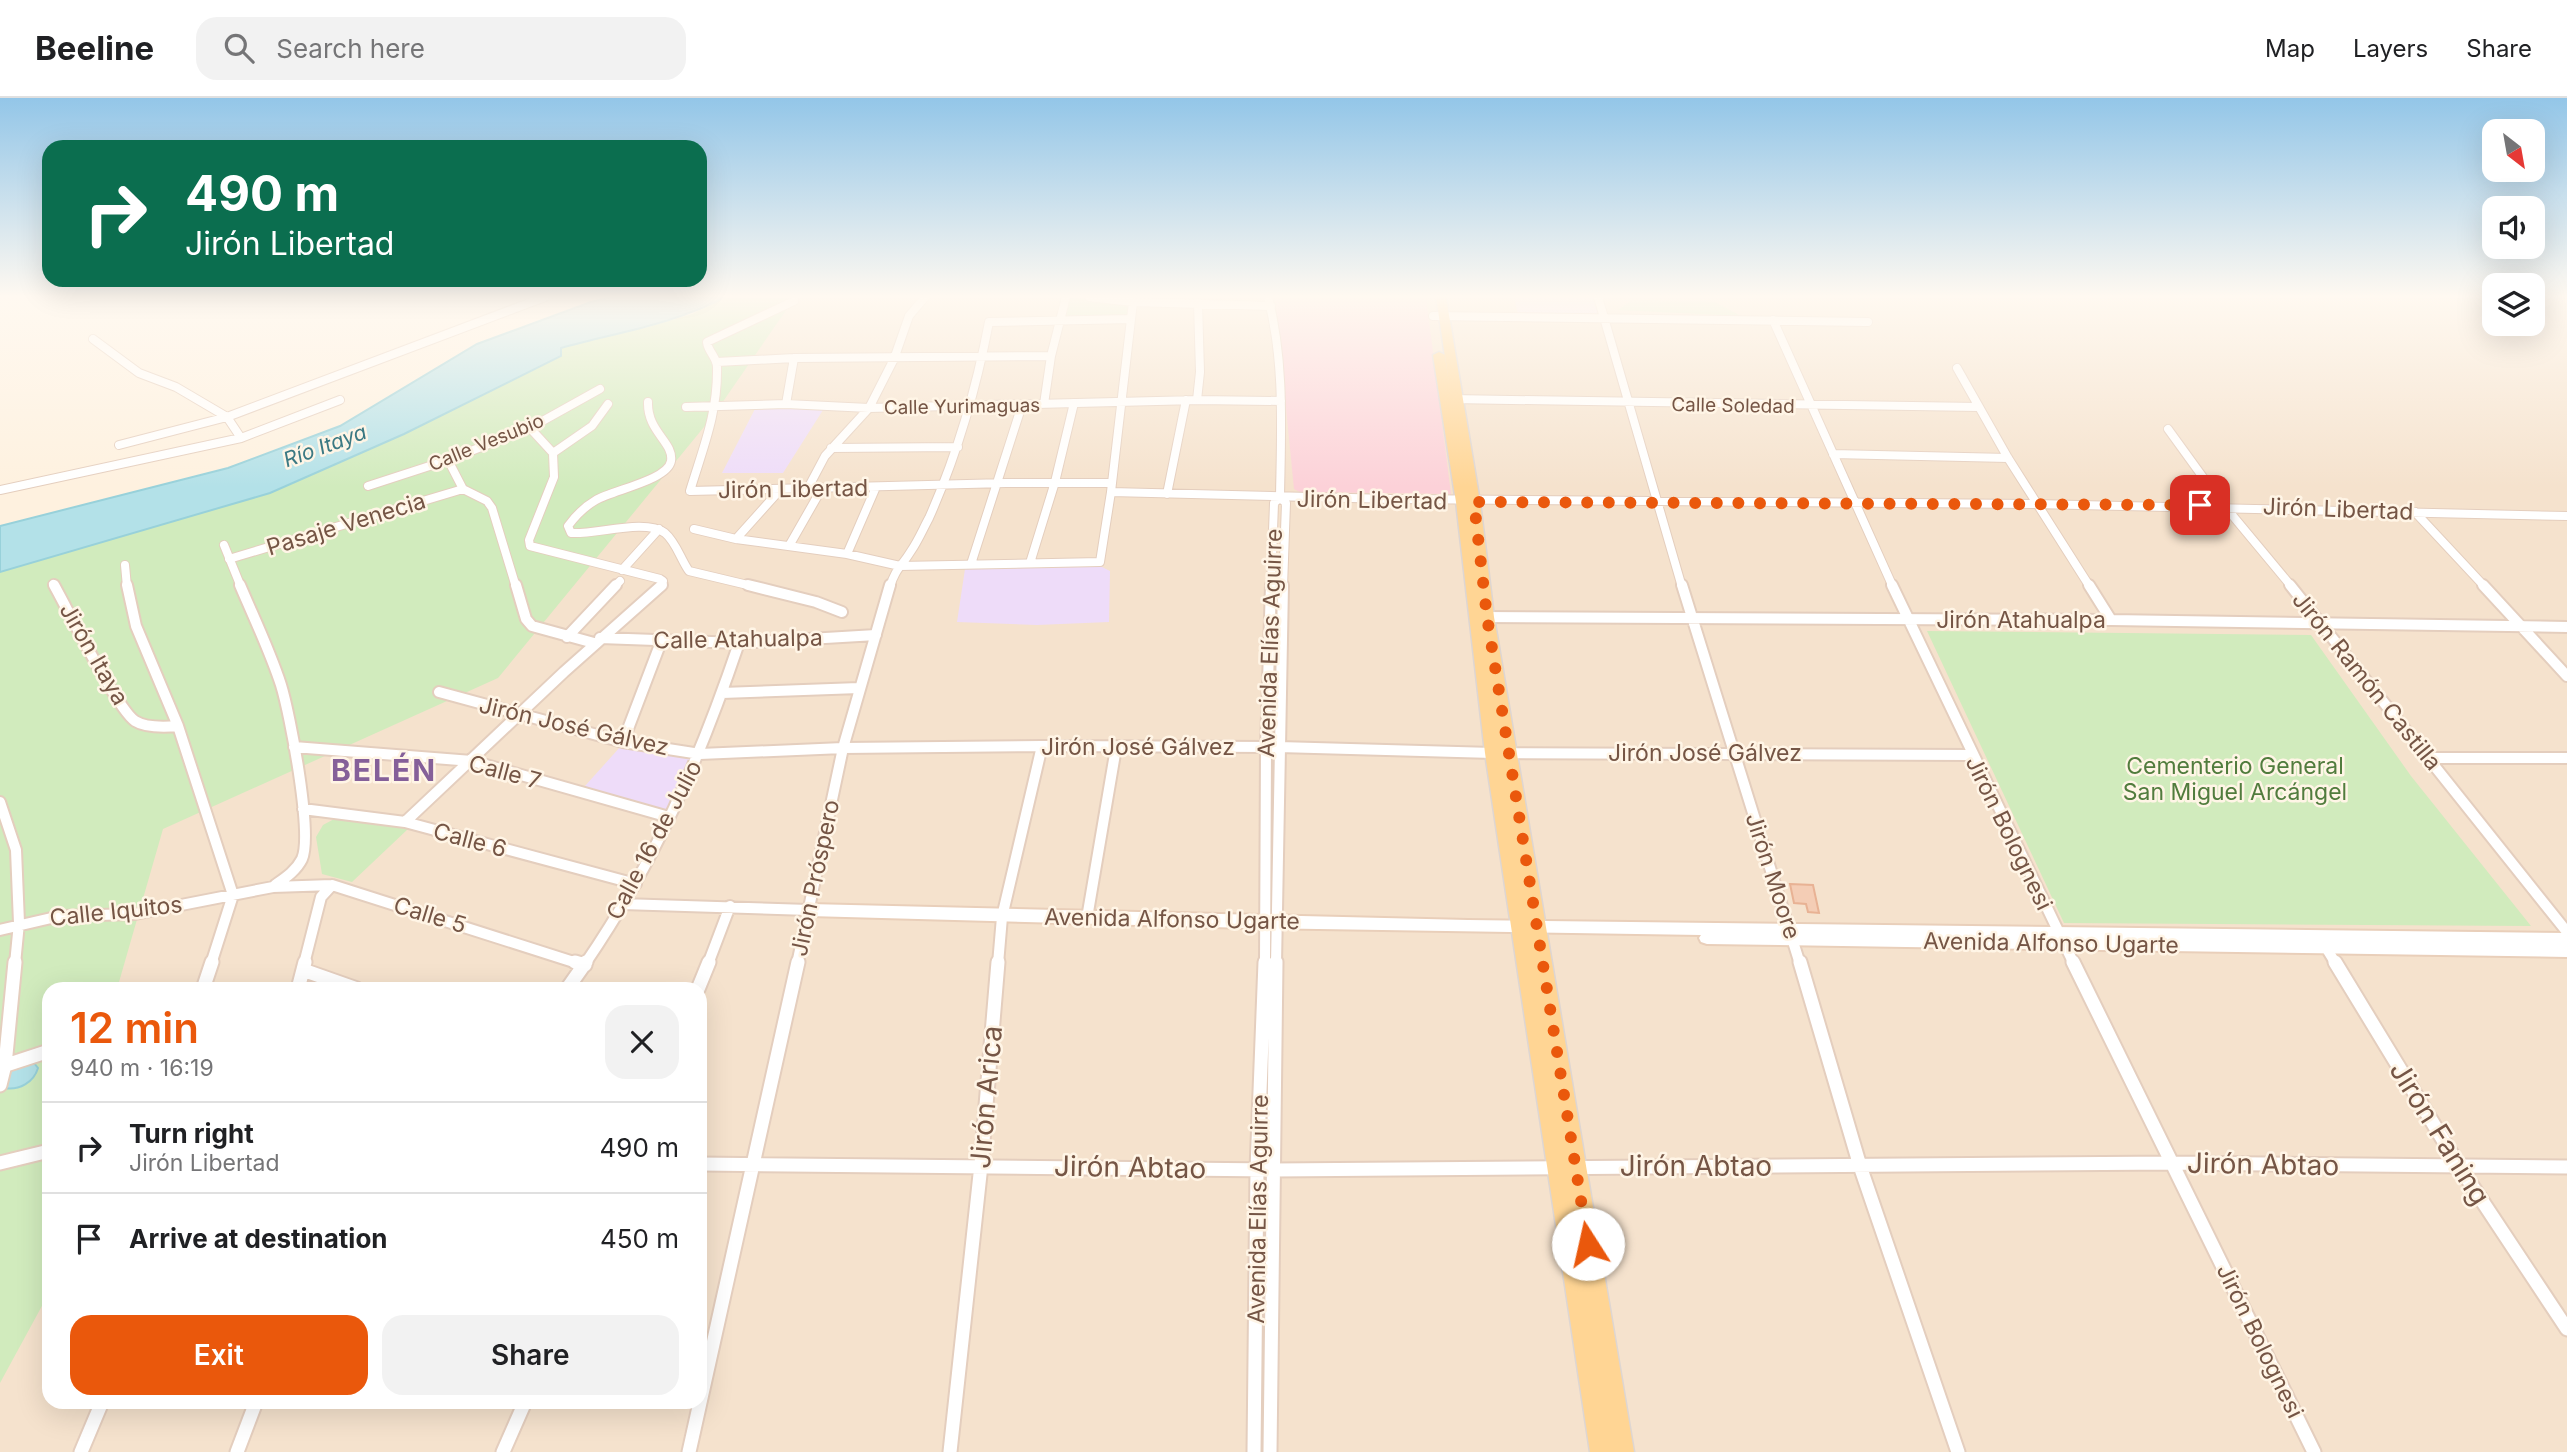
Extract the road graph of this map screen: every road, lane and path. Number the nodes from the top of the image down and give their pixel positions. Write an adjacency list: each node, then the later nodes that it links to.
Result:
1 (122, 360): 36 (street)
2 (378, 360): 36 (street)
3 (752, 360): 14 (street)
4 (794, 360): 27 (street)
5 (893, 360): 35 (street)
6 (982, 360): 31 (street, Jirón Próspero)
7 (1050, 360): 28 (street)
8 (1126, 360): 21 (street)
9 (1200, 360): 20 (street)
10 (1278, 360): 22 (street, Avenida Elías Aguirre)
11 (1445, 360): 17 (main road)
12 (1615, 360): 25 (street, Jirón Moore)
13 (1790, 360): 33 (street, Jirón Bolognesi)
14 (717, 362): 30 (street)
15 (1958, 368): 34 (street)
16 (600, 390): 37 (street, Calle Vesubio)
17 (1451, 399): 25 (street, Calle Soledad); 60 (main road)
18 (340, 400): 39 (street)
19 (1186, 400): 20 (street, Calle Yurimaguas); 21 (street, Calle Yurimaguas); 58 (street)
20 (1197, 400): 22 (street, Calle Yurimaguas)
21 (1123, 401): 24 (street, Calle Yurimaguas); 52 (street)
22 (1281, 401): 59 (street, Avenida Elías Aguirre)
23 (648, 402): 67 (street)
24 (1074, 403): 28 (street, Calle Yurimaguas); 47 (street)
25 (1626, 403): 33 (street, Calle Soledad); 62 (street, Jirón Moore)
26 (608, 404): 43 (street)
27 (786, 404): 30 (street, Calle Yurimaguas); 35 (street, Calle Yurimaguas)
28 (1044, 404): 29 (street, Calle Yurimaguas)
29 (1022, 405): 31 (street, Calle Yurimaguas); 48 (street)
30 (716, 406): 32 (street, Calle Yurimaguas); 57 (street, Jirón Libertad)
31 (972, 406): 35 (street, Calle Yurimaguas); 41 (street, Jirón Próspero)
32 (686, 407)
33 (1810, 407): 34 (street, Calle Soledad); 44 (street, Jirón Bolognesi)
34 (1979, 407): 45 (street)
35 (869, 408): 42 (street)
36 (227, 417): 39 (street); 40 (street)
37 (530, 428): 43 (street); 46 (street, Calle Vesubio)
38 (2168, 429): 64 (street, Jirón Ramón Castilla)
39 (241, 438): 54 (street)
40 (119, 445)
41 (958, 447): 42 (street); 50 (street, Jirón Próspero)
42 (831, 448): 55 (street)
43 (553, 453): 78 (street)
44 (1833, 454): 45 (street); 61 (street, Jirón Bolognesi)
45 (2008, 458): 63 (street)
46 (447, 460): 49 (street, Calle Vesubio); 53 (street, Calle Atahualpa)
47 (1055, 482): 48 (street, Jirón Libertad); 52 (street, Jirón Libertad); 74 (street)
48 (996, 483): 50 (street, Jirón Libertad); 75 (street)
49 (368, 485)
50 (944, 485): 51 (street, Jirón Libertad); 77 (street, Jirón Próspero)
51 (876, 487): 56 (street, Jirón Libertad); 72 (street)
52 (1111, 488): 58 (street, Jirón Libertad); 74 (street)
53 (463, 489): 73 (street, Pasaje Venecia); 90 (street, Calle Atahualpa)
54 (0, 490)
55 (807, 490): 56 (street, Jirón Libertad); 57 (street, Jirón Libertad)
56 (821, 490): 71 (street)
57 (779, 491): 69 (street)
58 (1167, 494): 59 (street, Jirón Libertad)
59 (1280, 498): 60 (street, Jirón Libertad); 103 (street, Avenida Elías Aguirre)
60 (1468, 502): 62 (street, Jirón Libertad); 82 (main road)
61 (1851, 502): 62 (street, Jirón Libertad); 63 (street, Jirón Libertad); 85 (street, Jirón Bolognesi)
62 (1656, 503): 83 (street, Jirón Moore)
63 (2037, 503): 64 (street, Jirón Libertad); 84 (street)
64 (2227, 506): 65 (street, Jirón Libertad); 86 (street, Jirón Ramón Castilla)
65 (2415, 512): 66 (street, Jirón Libertad); 87 (street)
66 (2567, 516)
67 (659, 529): 78 (street); 81 (street)
68 (694, 529): 69 (street)
69 (736, 539): 71 (street)
70 (224, 545): 73 (street)
71 (789, 546): 72 (street)
72 (847, 554): 77 (street)
73 (229, 559): 102 (street)
74 (1030, 563): 75 (street)
75 (971, 564): 77 (street)
76 (125, 565): 99 (street, Jirón Itaya)
77 (900, 566): 89 (street, Jirón Próspero)
78 (622, 570): 91 (street)
79 (620, 581): 90 (street)
80 (53, 584): 99 (street, Jirón Itaya)
81 (842, 612)
82 (1481, 617): 83 (street, Jirón Atahualpa); 106 (main road)
83 (1692, 618): 85 (street, Jirón Atahualpa); 108 (street, Jirón Moore)
84 (2111, 620): 85 (street, Jirón Atahualpa); 86 (street, Jirón Atahualpa)
85 (1907, 621): 109 (street, Jirón Bolognesi)
86 (2318, 622): 87 (street, Jirón Atahualpa); 110 (street, Jirón Ramón Castilla)
87 (2519, 626): 88 (street, Jirón Atahualpa); 94 (street)
88 (2567, 627)
89 (876, 635): 93 (street, Calle Atahualpa); 95 (street, Jirón Próspero)
90 (567, 637): 91 (street, Calle Atahualpa)
91 (597, 641): 92 (street, Calle Atahualpa); 98 (street)
92 (661, 642): 93 (street, Calle Atahualpa); 100 (street)
93 (739, 643): 97 (street, Calle 16 de Julio)
94 (2567, 676)
95 (859, 688): 97 (street); 104 (street, Jirón Próspero)
96 (439, 692): 98 (street, Jirón José Gálvez)
97 (722, 693): 107 (street, Calle 16 de Julio)
98 (521, 716): 100 (street, Jirón José Gálvez); 112 (street)
99 (178, 726): 120 (street, Jirón Itaya)
100 (623, 742): 107 (street, Jirón José Gálvez)
101 (1042, 746): 104 (street, Jirón José Gálvez); 105 (street, Jirón José Gálvez); 124 (street, Jirón Arica)
102 (294, 747): 112 (street, Calle 7); 114 (street)
103 (1272, 747): 105 (street, Jirón José Gálvez); 106 (street, Jirón José Gálvez); 126 (street, Avenida Elías Aguirre)
104 (843, 748): 107 (street, Jirón José Gálvez); 123 (street, Jirón Próspero)
105 (1116, 748): 125 (street)
106 (1501, 752): 108 (street, Jirón José Gálvez); 128 (main road)
107 (700, 754): 115 (street, Calle 16 de Julio)
108 (1734, 754): 109 (street, Jirón José Gálvez); 131 (street, Jirón Moore)
109 (1970, 755): 132 (street, Jirón Bolognesi)
110 (2430, 758): 111 (street); 130 (street, Jirón Ramón Castilla)
111 (2567, 758)
112 (472, 761): 115 (street, Calle 7); 116 (street)
113 (0, 803): 127 (street)
114 (303, 809): 116 (street, Calle 6); 119 (street)
115 (669, 817): 117 (street, Calle 16 de Julio)
116 (405, 822): 117 (street, Calle 6)
117 (636, 884): 121 (street, Calle 16 de Julio)
118 (332, 885): 119 (street, Calle 5); 136 (street, Calle 5); 137 (street)
119 (273, 887): 120 (street, Calle Iquitos)
120 (233, 895): 127 (street, Calle Iquitos); 138 (street)
121 (622, 904): 122 (street); 136 (street, Calle 16 de Julio)
122 (730, 906): 123 (street); 142 (street)
123 (809, 910): 124 (main road, Avenida Alfonso Ugarte); 150 (street, Jirón Próspero)
124 (1002, 917): 125 (main road, Avenida Alfonso Ugarte); 151 (street, Jirón Arica)
125 (1087, 918): 126 (main road, Avenida Alfonso Ugarte)
126 (1272, 921): 128 (main road, Avenida Alfonso Ugarte); 156 (street, Avenida Elías Aguirre); 157 (street, Avenida Elías Aguirre)
127 (19, 923): 129 (street, Calle Iquitos); 144 (street)
128 (1528, 927): 131 (main road, Avenida Alfonso Ugarte); 154 (main road)
129 (0, 930)
130 (2567, 932)
131 (1792, 934): 132 (main road, Avenida Alfonso Ugarte); 152 (street, Jirón Moore)
132 (2060, 937): 134 (main road, Avenida Alfonso Ugarte); 148 (street, Jirón Bolognesi)
133 (2567, 939): 134 (main road, Avenida Alfonso Ugarte)
134 (2321, 940): 135 (main road, Avenida Alfonso Ugarte); 153 (street, Jirón Faning)
135 (2567, 951)
136 (584, 965): 141 (street, Calle 16 de Julio)
137 (303, 970): 139 (street); 140 (street)
138 (205, 982)
139 (300, 982)
140 (337, 982)
141 (572, 982)
142 (701, 982)
143 (42, 1053): 144 (street)
144 (2, 1066): 145 (street)
145 (0, 1085)
146 (42, 1152): 147 (street)
147 (0, 1163)
148 (2175, 1163): 152 (street, Jirón Abtao); 153 (street, Jirón Abtao); 173 (street, Jirón Bolognesi)
149 (707, 1164): 150 (street, Jirón Abtao)
150 (755, 1164): 151 (street, Jirón Abtao); 159 (street, Jirón Próspero)
151 (981, 1165): 156 (street, Jirón Abtao); 168 (street, Jirón Arica)
152 (1860, 1166): 154 (street, Jirón Abtao); 172 (street, Jirón Moore)
153 (2459, 1166): 155 (street, Jirón Abtao); 158 (street, Jirón Faning)
154 (1566, 1167): 157 (street, Jirón Abtao); 171 (main road)
155 (2567, 1167)
156 (1257, 1169): 157 (street, Jirón Abtao); 169 (street, Avenida Elías Aguirre)
157 (1274, 1170): 170 (street, Avenida Elías Aguirre)
158 (2567, 1329)
159 (707, 1373)
160 (99, 1409): 164 (street)
161 (253, 1409): 165 (street)
162 (522, 1409): 166 (street)
163 (699, 1409): 167 (street, Jirón Próspero)
164 (81, 1452)
165 (237, 1452)
166 (503, 1452)
167 (689, 1452)
168 (950, 1452)
169 (1254, 1452)
170 (1270, 1452)
171 (1613, 1452)
172 (1958, 1452)
173 (2314, 1452)

